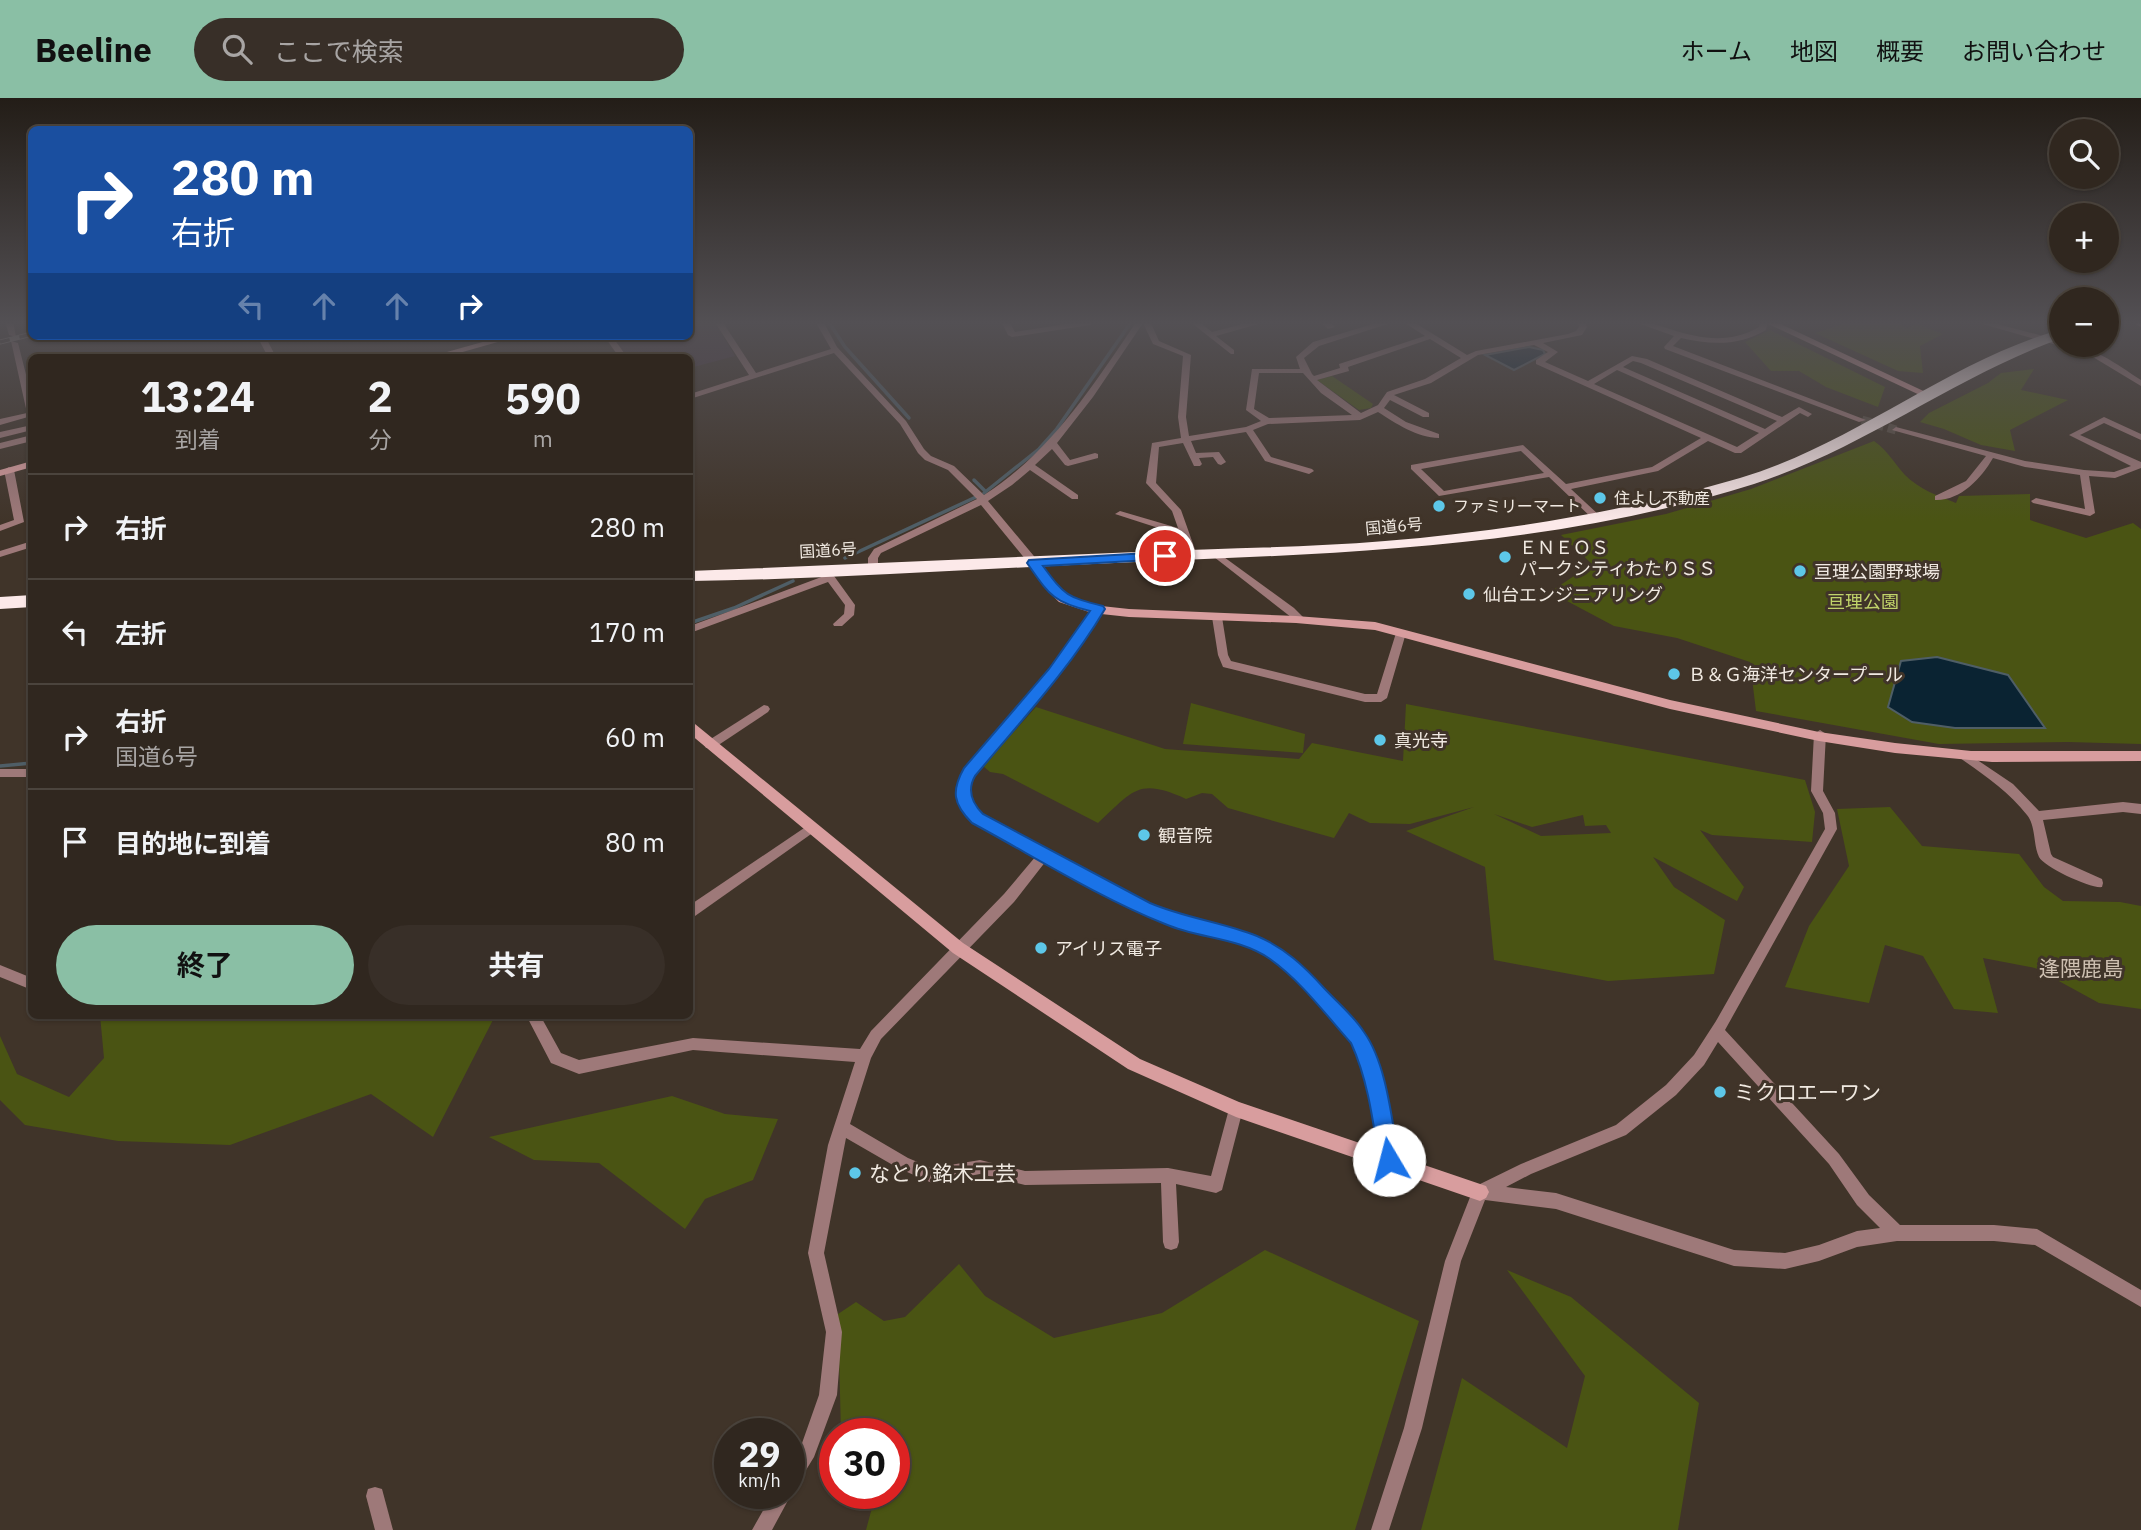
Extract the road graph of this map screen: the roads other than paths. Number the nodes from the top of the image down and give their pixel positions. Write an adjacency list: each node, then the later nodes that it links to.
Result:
1 (718, 388): 15 (street)
2 (870, 388): 51 (street)
3 (1095, 388): 36 (street)
4 (1184, 388): 33 (street)
5 (1253, 388): 23 (street)
6 (1323, 388): 20 (street)
7 (1405, 388): 16 (street)
8 (1596, 388): 34 (street)
9 (1664, 388): 29 (street)
10 (1708, 388): 24 (street)
11 (1776, 388): 22 (street)
12 (1911, 388): 14 (street)
13 (1940, 388): 14 (highway, 国道6号)
14 (1927, 395): 54 (highway, 国道6号)
15 (693, 396)
16 (1389, 396): 17 (street); 19 (street)
17 (1378, 408): 20 (street); 31 (street)
18 (1808, 414): 24 (street)
19 (1426, 415)
20 (1360, 416): 23 (street)
21 (28, 417): 25 (street)
22 (1862, 420)
23 (1268, 421): 27 (street)
24 (1784, 421): 29 (street)
25 (0, 422)
26 (28, 428): 30 (street)
27 (1248, 429): 33 (street); 44 (street)
28 (1896, 430): 38 (street)
29 (1767, 433): 34 (street)
30 (0, 435)
31 (1436, 436)
32 (2141, 437): 43 (street)
33 (1185, 438): 40 (street); 56 (street)
34 (1707, 438): 48 (street)
35 (28, 439): 37 (street)
36 (1052, 443): 39 (street); 42 (street)
37 (0, 446)
38 (1991, 455): 46 (street); 50 (street)
39 (1096, 456)
40 (1221, 462)
41 (28, 465): 45 (street)
42 (1029, 465): 49 (street); 51 (street)
43 (2140, 465): 46 (street)
44 (1309, 471)
45 (4, 472): 55 (street)
46 (2084, 473): 52 (street)
47 (1552, 474): 47 (street); 48 (street)
48 (1565, 486): 54 (street)
49 (1075, 497)
50 (1937, 498)
51 (984, 500): 61 (street); 62 (street)
52 (2036, 501)
53 (1120, 514): 56 (street)
54 (1597, 518): 60 (highway, 国道6号)
55 (0, 528)
56 (1184, 533): 59 (street)
57 (28, 545): 58 (street)
58 (0, 554)
59 (1192, 555): 60 (highway, 国道6号); 61 (highway, 国道6号)
60 (1217, 555): 69 (street)
61 (1034, 563): 62 (highway, 国道6号); 67 (street)
62 (873, 567): 63 (highway, 国道6号)
63 (827, 574): 64 (highway, 国道6号); 70 (street); 71 (street)
64 (693, 576)
65 (28, 601): 66 (highway)
66 (0, 603)
67 (1098, 609): 68 (street); 84 (street)
68 (1217, 617): 69 (street); 72 (street)
69 (1300, 619): 72 (street)
70 (838, 624)
71 (693, 629)
72 (1401, 633): 75 (street)
73 (764, 709): 76 (street)
74 (693, 730): 76 (street)
75 (1820, 734): 77 (street); 91 (street)
76 (710, 745): 83 (street)
77 (1964, 755): 78 (street); 82 (street)
78 (2141, 755)
79 (0, 773): 80 (street)
80 (28, 773)
81 (2141, 809): 82 (street)
82 (2036, 816): 85 (street)
83 (810, 829): 86 (street); 87 (street)
84 (1045, 853): 87 (street); 95 (street)
85 (2096, 883)
86 (693, 910)
87 (958, 948): 92 (street); 93 (street)
88 (0, 971): 89 (street)
89 (28, 982)
90 (537, 1019): 92 (street)
91 (1717, 1031): 97 (street); 98 (street)
92 (863, 1056): 94 (street)
93 (1236, 1109): 95 (street); 96 (street)
94 (842, 1127): 96 (street); 101 (street)
95 (1389, 1160): 97 (street)
96 (1168, 1175): 99 (street)
97 (1480, 1192): 98 (street); 106 (street)
98 (1897, 1233): 100 (street)
99 (1171, 1242)
100 (2141, 1299)
101 (805, 1456)
102 (375, 1496): 104 (street)
103 (773, 1509): 105 (street)
104 (384, 1530)
105 (761, 1530)
106 (1380, 1530)

